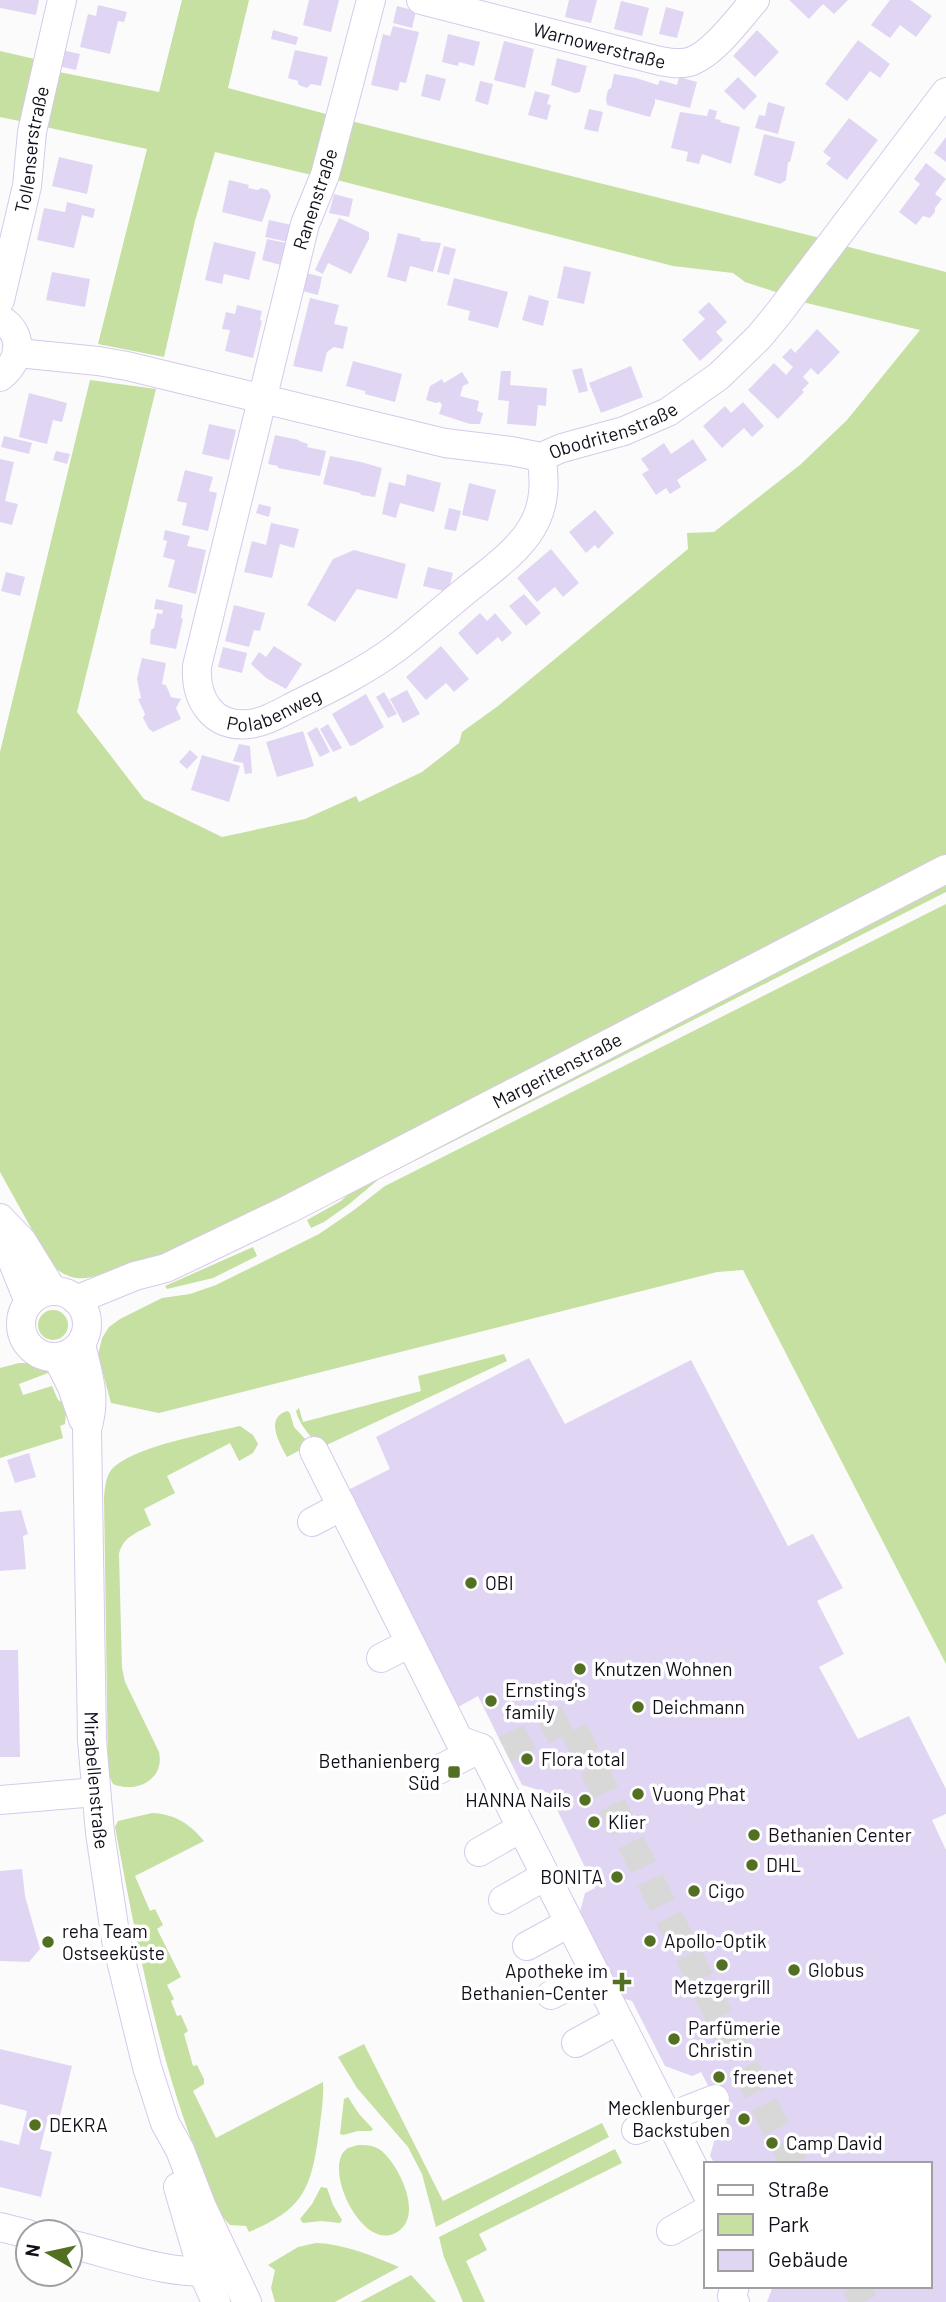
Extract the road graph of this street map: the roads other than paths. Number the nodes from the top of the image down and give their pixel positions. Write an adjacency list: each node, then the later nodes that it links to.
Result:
1 (62, 0): 6 (street, Tollenserstraße)
2 (370, 0): 10 (street, Ranenstraße)
3 (421, 0): 4 (street, Warnowerstraße)
4 (755, 0)
5 (946, 92): 11 (street, Obodritenstraße)
6 (0, 300)
7 (0, 319): 8 (street)
8 (18, 353): 9 (street); 10 (street, Obodritenstraße)
9 (0, 376)
10 (262, 398): 11 (street, Obodritenstraße); 11 (street, Polabenweg)
11 (541, 457)
12 (946, 869): 15 (street, Margeritenstraße)
13 (0, 1218): 15 (street)
14 (0, 1229): 15 (street)
15 (64, 1319): 23 (street, Mirabellenstraße)
16 (314, 1451): 17 (street)
17 (342, 1506): 18 (street); 19 (street)
18 (312, 1522)
19 (407, 1632): 20 (street); 21 (street)
20 (381, 1658)
21 (491, 1753): 22 (street); 25 (street)
22 (438, 1770)
23 (96, 1792): 24 (street); 37 (street, Mirabellenstraße)
24 (0, 1800)
25 (521, 1828): 26 (street); 27 (street)
26 (479, 1852)
27 (545, 1876): 28 (street); 29 (street)
28 (503, 1900)
29 (569, 1923): 30 (street); 31 (street)
30 (527, 1946)
31 (594, 1973): 32 (street); 33 (street)
32 (551, 1995)
33 (618, 2020): 34 (street); 36 (street)
34 (576, 2043)
35 (715, 2099): 36 (street)
36 (668, 2118): 38 (street); 39 (street)
37 (165, 2123): 43 (street, Mirabellenstraße); 44 (street, Mirabellenstraße)
38 (635, 2130)
39 (704, 2188)
40 (704, 2212): 41 (street)
41 (671, 2231)
42 (84, 2248): 44 (street)
43 (228, 2262): 44 (street); 46 (street, Mirabellenstraße)
44 (203, 2273): 45 (street, Mirabellenstraße)
45 (216, 2302)
46 (247, 2302)

